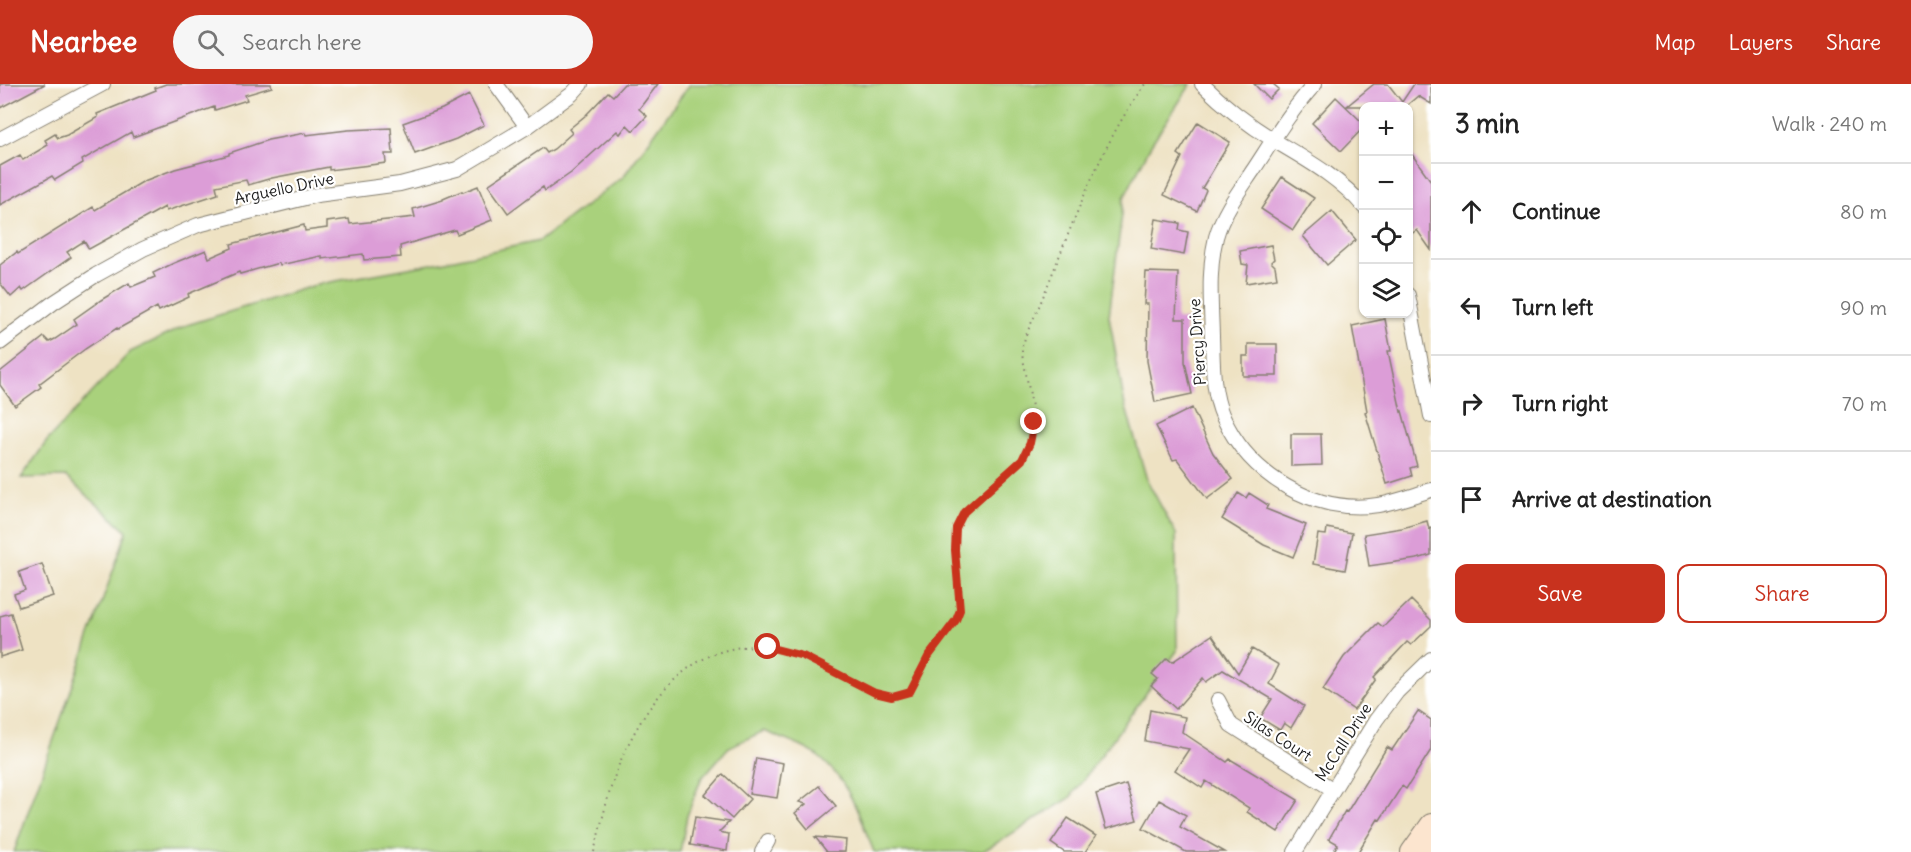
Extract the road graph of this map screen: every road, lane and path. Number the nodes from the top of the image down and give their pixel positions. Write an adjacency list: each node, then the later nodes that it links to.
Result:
1 (103, 84): 8 (street)
2 (496, 84): 7 (street)
3 (581, 84): 7 (street, Arguello Drive)
4 (1145, 84): 19 (path)
5 (1202, 84): 9 (street)
6 (1315, 84): 9 (street, Piercy Drive)
7 (527, 127): 12 (street, Arguello Drive)
8 (0, 139)
9 (1273, 139): 10 (street); 14 (street, Piercy Drive)
10 (1359, 202)
11 (1412, 318): 13 (street)
12 (0, 343)
13 (1431, 416)
14 (1431, 490)
15 (1431, 659): 17 (street, McCall Drive)
16 (1218, 700): 17 (street, Silas Court)
17 (1332, 789): 20 (street, McCall Drive)
18 (1431, 824): 21 (main road)
19 (594, 852)
20 (1295, 852)
21 (1411, 852)

